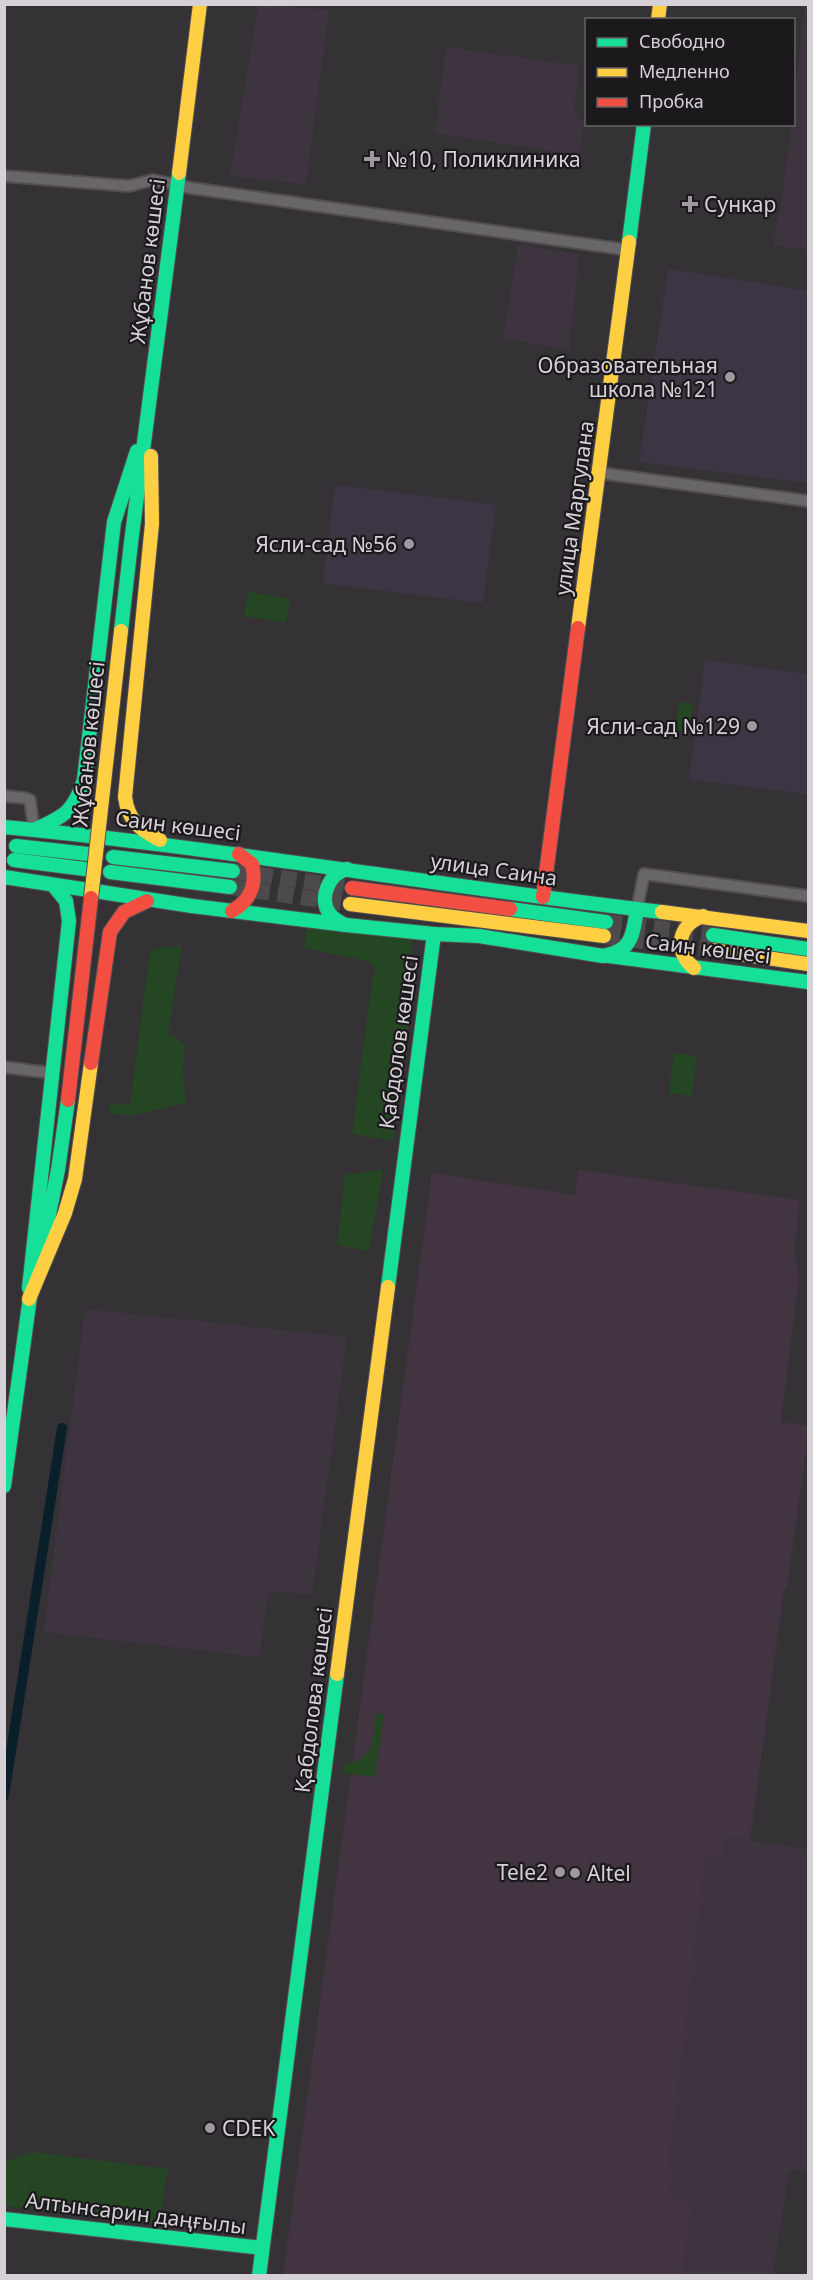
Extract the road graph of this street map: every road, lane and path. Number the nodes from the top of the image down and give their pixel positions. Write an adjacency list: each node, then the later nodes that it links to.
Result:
1 (200, 4): 4 (main road, Жұбанов көшесі)
2 (644, 126): 5 (main road, улица Маргулана)
3 (4, 176): 4 (street)
4 (177, 184): 5 (street); 6 (main road, Жұбанов көшесі)
5 (628, 250): 7 (main road, улица Маргулана)
6 (150, 408): 11 (main road); 12 (main road); 48 (main road, Жұбанов көшесі, bridge)
7 (600, 473): 8 (street); 27 (main road, улица Маргулана)
8 (808, 501)
9 (4, 796): 11 (street)
10 (4, 827): 11 (main road, Саин көшесі)
11 (34, 830): 12 (main road, Саин көшесі)
12 (168, 844): 15 (main road, Саин көшесі)
13 (16, 846): 14 (main road)
14 (88, 854)
15 (239, 854): 19 (main road, Саин көшесі); 31 (main road)
16 (113, 857): 20 (main road, Саин көшесі)
17 (14, 860): 18 (main road)
18 (85, 869)
19 (347, 869): 27 (main road, улица Саина); 34 (main road)
20 (233, 871)
21 (110, 872): 24 (main road)
22 (4, 877): 23 (main road)
23 (53, 885): 28 (main road); 46 (main road)
24 (230, 887)
25 (352, 888): 33 (main road)
26 (808, 896): 30 (street)
27 (543, 897): 30 (main road, улица Саина)
28 (151, 900): 31 (main road); 48 (main road)
29 (350, 904): 37 (main road)
30 (637, 909): 32 (main road, Саин көшесі); 41 (main road)
31 (232, 911): 34 (main road, Саин көшесі)
32 (703, 916): 35 (main road, Саин көшесі); 43 (main road)
33 (606, 922)
34 (346, 925): 36 (main road, Саин көшесі)
35 (808, 931)
36 (434, 934): 41 (main road, Саин көшесі); 47 (main road, Қабдолов көшесі)
37 (604, 936)
38 (713, 936): 39 (main road, Саин көшесі)
39 (808, 949)
40 (712, 950): 42 (main road, Саин көшесі)
41 (603, 956): 43 (main road, Саин көшесі)
42 (808, 964)
43 (694, 968): 44 (main road, Саин көшесі)
44 (808, 982)
45 (4, 1067): 46 (street)
46 (51, 1072): 48 (main road)
47 (404, 1156): 51 (main road, Қабдолова көшесі)
48 (29, 1299): 49 (main road, Жұбанов көшесі)
49 (4, 1486)
50 (4, 2218): 51 (main road, Алтынсарин даңғылы)
51 (262, 2248): 52 (main road)
52 (259, 2276)

